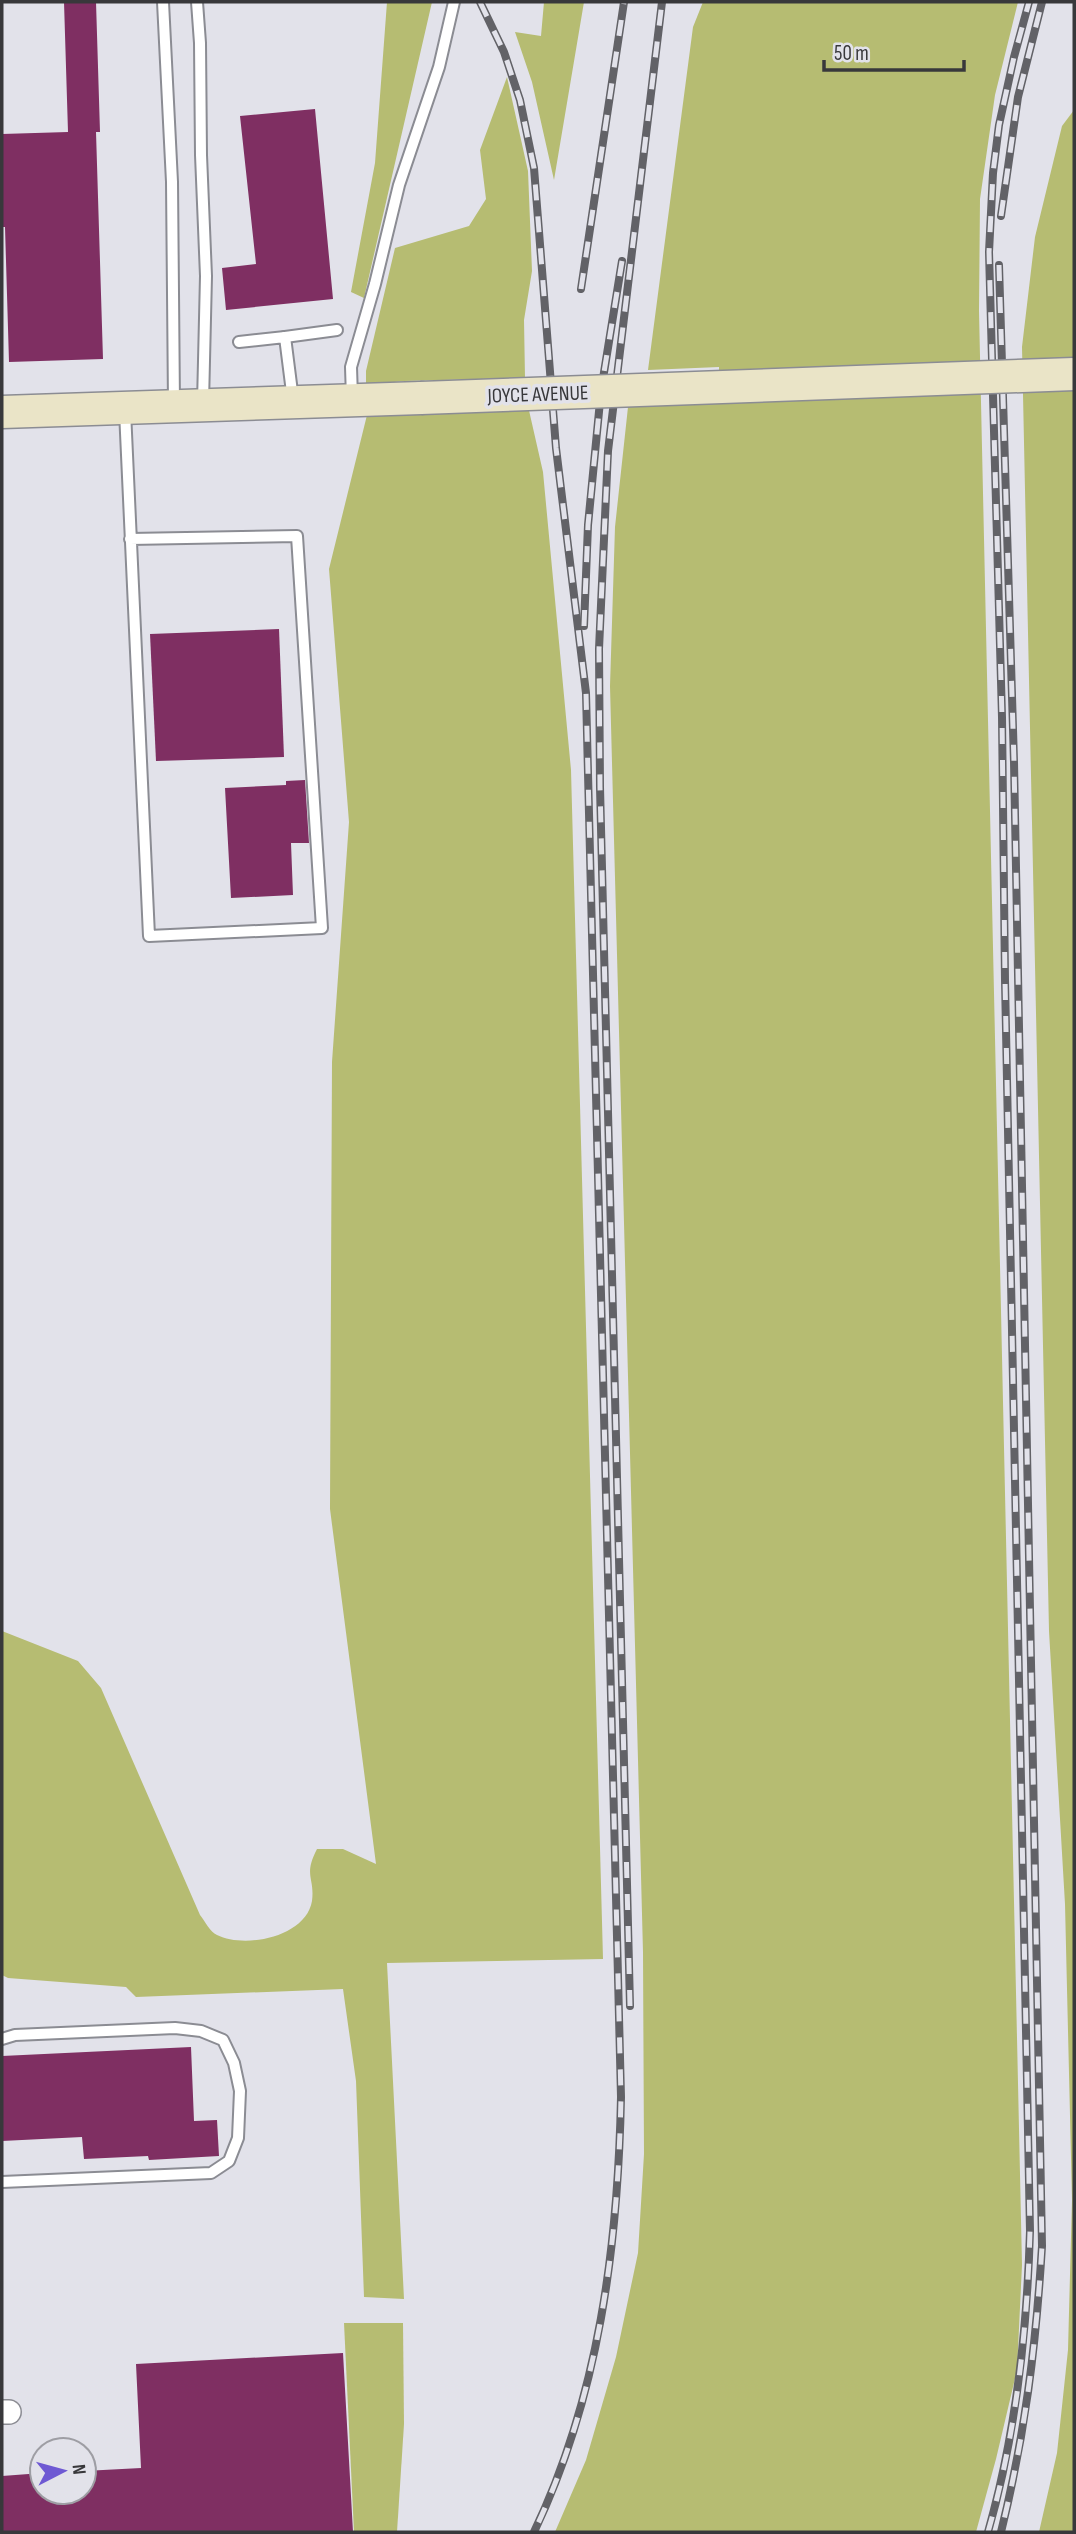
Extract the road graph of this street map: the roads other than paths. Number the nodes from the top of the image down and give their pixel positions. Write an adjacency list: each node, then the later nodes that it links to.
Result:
1 (163, 2): 10 (lane)
2 (197, 2): 10 (lane)
3 (454, 2): 8 (lane)
4 (337, 330): 5 (lane)
5 (285, 338): 6 (lane); 9 (lane)
6 (239, 342)
7 (1074, 374): 8 (street, JOYCE AVENUE, bridge)
8 (352, 400): 9 (street, JOYCE AVENUE)
9 (294, 403): 10 (street, JOYCE AVENUE)
10 (188, 406): 11 (street, JOYCE AVENUE)
11 (124, 408): 12 (street, JOYCE AVENUE); 13 (lane)
12 (2, 412)
13 (130, 539): 13 (lane)
14 (2, 2039): 15 (lane)
15 (2, 2182)

